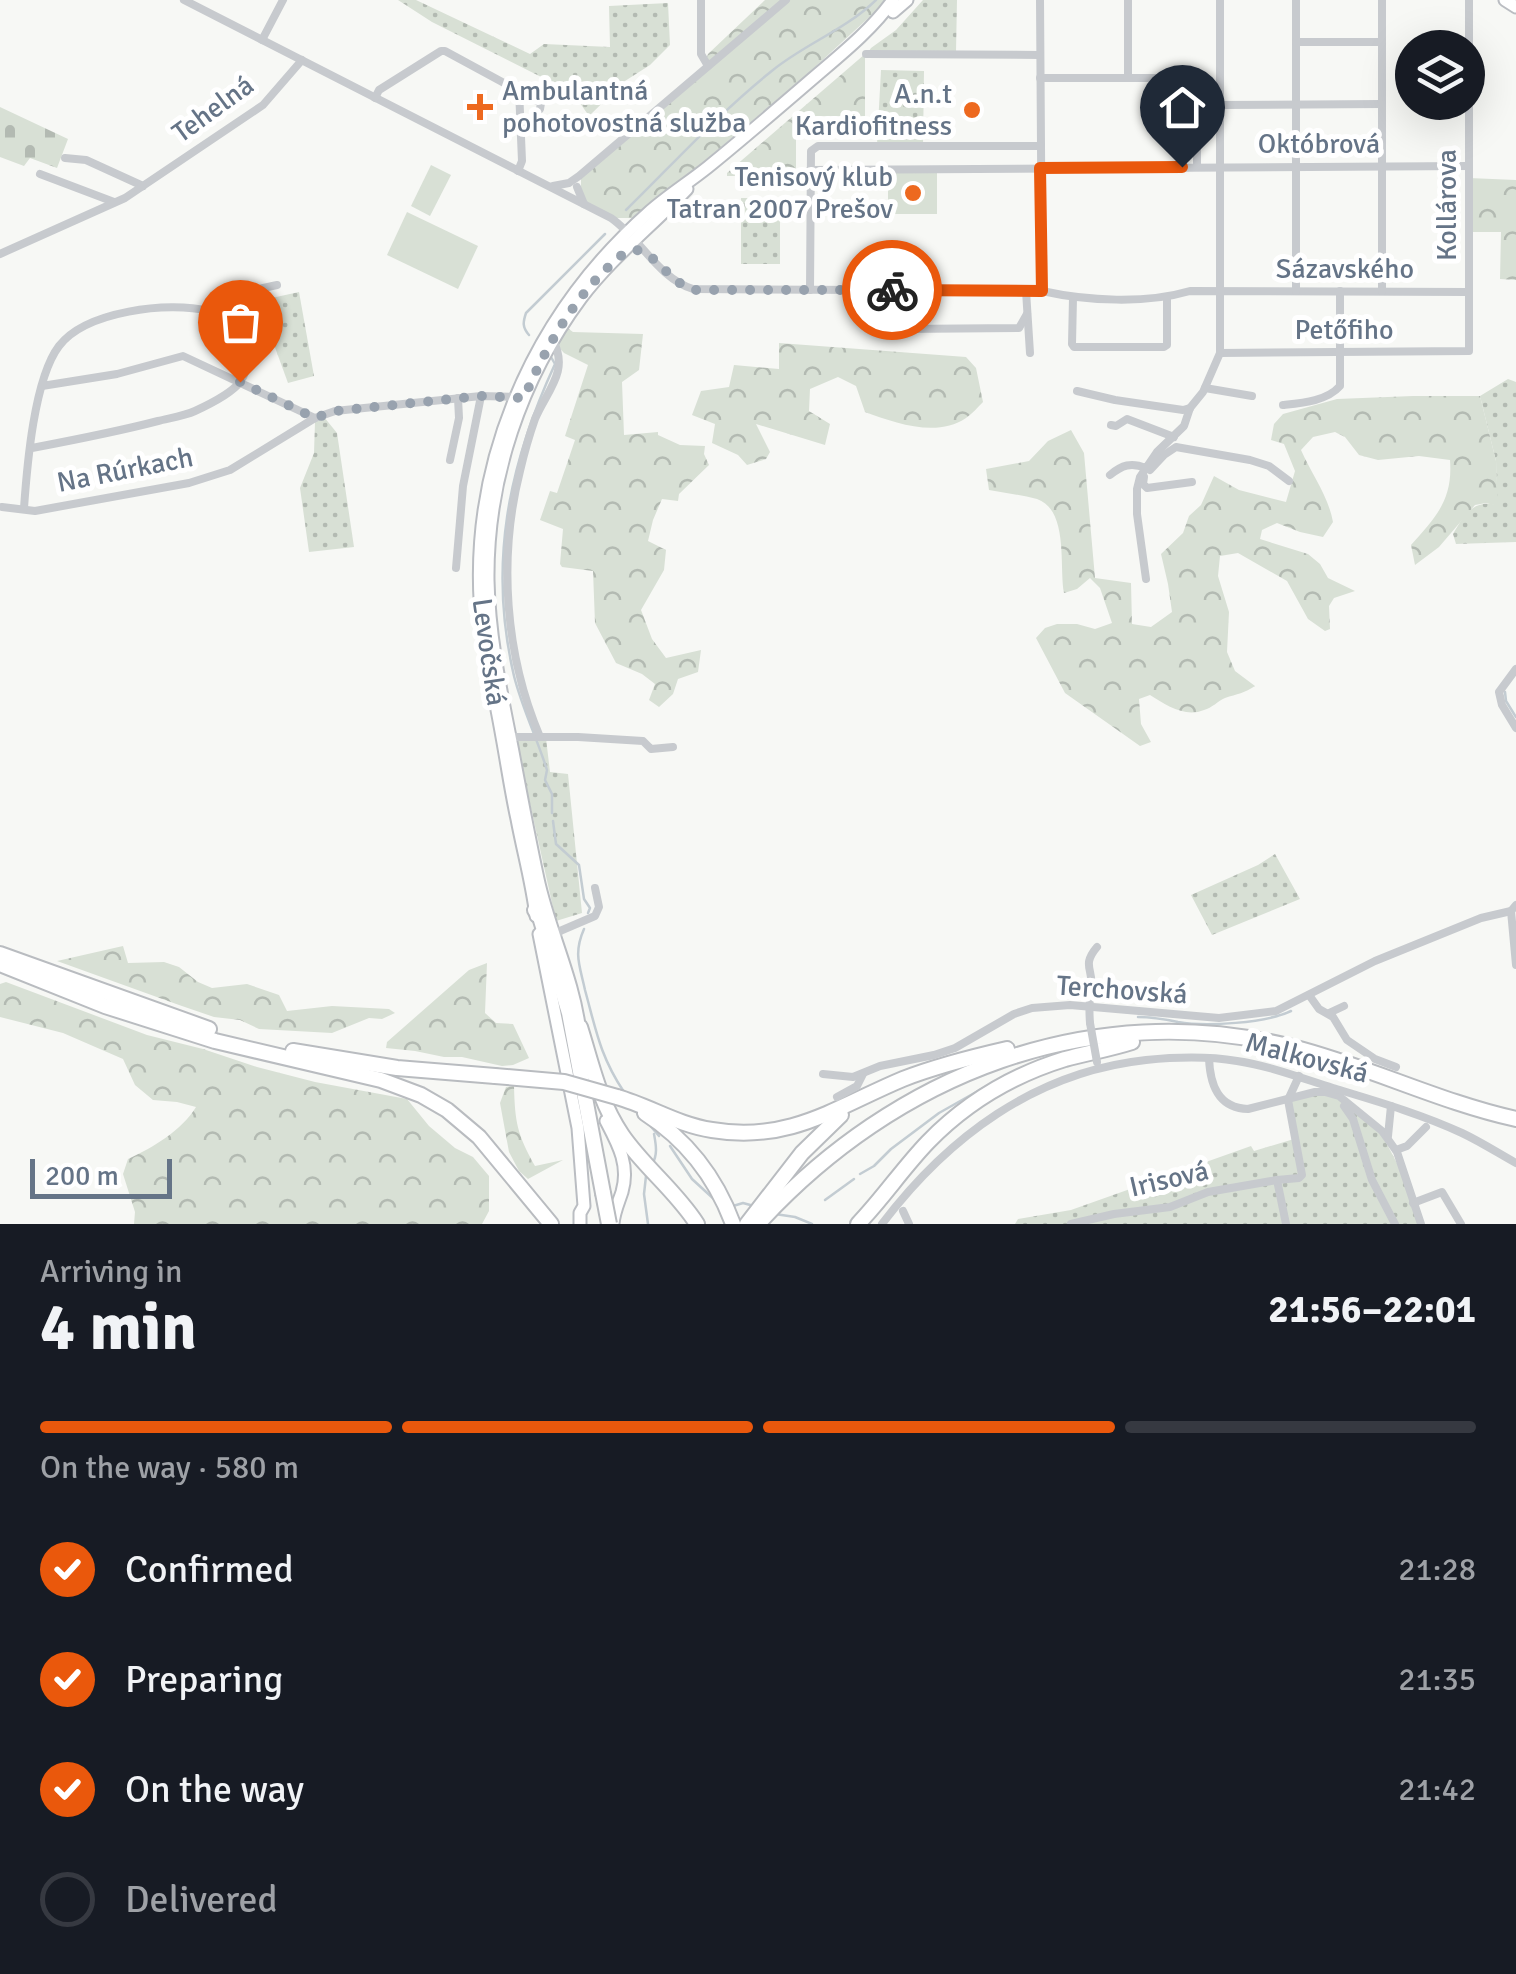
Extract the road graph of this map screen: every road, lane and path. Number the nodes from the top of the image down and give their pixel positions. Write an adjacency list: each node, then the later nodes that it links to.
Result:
1 (184, 0): 16 (street, Sázavského)
2 (283, 0): 16 (street)
3 (701, 0): 22 (street)
4 (786, 0): 22 (street)
5 (905, 0): 14 (main road, Levočská)
6 (1040, 0): 20 (street)
7 (1128, 0): 24 (street)
8 (1220, 0): 27 (street)
9 (1296, 0): 17 (street)
10 (1382, 0): 18 (street)
11 (1469, 0): 35 (street, Kollárova)
12 (1497, 0): 15 (street)
13 (1506, 0): 15 (main road)
14 (892, 4): 49 (main road, Levočská)
15 (1516, 10)
16 (262, 40): 21 (street, Sázavského)
17 (1296, 42): 18 (street); 28 (street)
18 (1382, 42): 29 (street)
19 (866, 54): 20 (street)
20 (1040, 55): 23 (street)
21 (302, 60): 26 (street, Sázavského); 44 (street, Tehelná)
22 (708, 66): 43 (street)
23 (1040, 78): 24 (street); 31 (street)
24 (1128, 78): 36 (street)
25 (519, 90): 26 (street); 30 (street); 30 (street)
26 (375, 98): 40 (street, Sázavského)
27 (1220, 104): 28 (street); 37 (street)
28 (1296, 104): 29 (street); 33 (street)
29 (1382, 104): 34 (street)
30 (522, 128): 40 (street)
31 (1040, 146): 38 (street); 39 (street)
32 (65, 158): 44 (street)
33 (1296, 166): 34 (street, Októbrová); 37 (street, Októbrová); 60 (street)
34 (1382, 166): 35 (street, Októbrová); 62 (street)
35 (1469, 166): 63 (street, Kollárova)
36 (1197, 167): 37 (street, Októbrová); 38 (street, Októbrová)
37 (1221, 167): 59 (street)
38 (1040, 168): 39 (street, Októbrová); 58 (street)
39 (810, 170): 56 (street)
40 (518, 171): 42 (street, Sázavského)
41 (40, 174): 46 (street)
42 (544, 184): 43 (street); 45 (street, Sázavského)
43 (573, 185): 45 (street); 47 (street)
44 (142, 186): 46 (street, Tehelná)
45 (567, 196): 47 (street, Sázavského)
46 (114, 202): 52 (street, Tehelná)
47 (584, 204): 48 (street, Sázavského)
48 (610, 218): 49 (street); 50 (street, Sázavského); 51 (street)
49 (650, 218): 50 (main road, Levočská); 53 (street)
50 (631, 235): 51 (main road, Levočská); 53 (street, Sázavského); 54 (main road, Levočská)
51 (614, 246): 80 (main road, Levočská)
52 (0, 254)
53 (651, 256): 54 (street); 56 (street, Sázavského)
54 (601, 273): 69 (main road, Levočská)
55 (277, 285): 66 (street)
56 (810, 290): 57 (street, Sázavského)
57 (1026, 291): 58 (street, Sázavského); 67 (street)
58 (1042, 291): 65 (street, Sázavského)
59 (1221, 291): 60 (street, Sázavského); 64 (street, Sázavského); 73 (street)
60 (1296, 291): 61 (street, Sázavského)
61 (1340, 291): 62 (street, Sázavského); 71 (street)
62 (1382, 291): 63 (street, Sázavského)
63 (1469, 292): 70 (street, Kollárova)
64 (1167, 297): 65 (street, Sázavského); 65 (street)
65 (1073, 298)
66 (210, 311): 74 (street); 75 (street)
67 (1027, 314): 68 (street); 72 (street)
68 (902, 328)
69 (555, 345): 80 (main road, Levočská); 102 (street, Levočská)
70 (1468, 350): 71 (street, Petőfiho)
71 (1341, 352): 73 (street, Petőfiho); 82 (street)
72 (1030, 353)
73 (1220, 353): 76 (street)
74 (240, 382): 75 (street); 84 (street); 87 (street)
75 (42, 386): 87 (street)
76 (1205, 388): 79 (street); 83 (street)
77 (1077, 391): 83 (street)
78 (481, 396): 80 (street, Na Rúrkach); 81 (street, Na Rúrkach); 95 (street, Levočská)
79 (1252, 396)
80 (520, 397): 101 (main road, Levočská); 106 (main road, Levočská)
81 (458, 398): 84 (street, Na Rúrkach); 88 (street)
82 (1284, 405)
83 (1187, 411): 86 (street)
84 (315, 418): 94 (street, Na Rúrkach)
85 (1111, 425): 86 (street)
86 (1174, 437): 89 (street)
87 (32, 448): 94 (street)
88 (450, 460)
89 (1147, 468): 90 (street); 91 (street); 92 (street); 98 (street)
90 (1110, 474)
91 (1289, 481)
92 (1192, 482)
93 (2, 507): 94 (street, Na Rúrkach)
94 (22, 508)
95 (460, 522): 96 (street); 97 (street, Levočská)
96 (470, 524)
97 (456, 568)
98 (1146, 579)
99 (1516, 669): 100 (street)
100 (1516, 728)
101 (510, 737): 102 (street, Levočská); 107 (main road, Levočská)
102 (536, 737): 103 (street, Levočská)
103 (674, 748)
104 (595, 888): 107 (street)
105 (1513, 908): 111 (street, Terchovská); 112 (street, Terchovská)
106 (535, 910): 141 (main road, Levočská); 145 (highway, bridge)
107 (558, 935): 116 (main road, Levočská)
108 (1097, 947): 114 (street, Terchovská)
109 (0, 954): 127 (highway, bridge)
110 (0, 964): 144 (highway)
111 (1516, 966)
112 (1310, 995): 114 (street, Terchovská); 115 (street)
113 (1344, 1006): 115 (street)
114 (1088, 1007): 120 (street, Terchovská, bridge); 123 (street, Terchovská)
115 (1329, 1013): 121 (street)
116 (580, 1027): 145 (main road, Levočská); 147 (highway)
117 (1077, 1040): 126 (highway); 131 (highway); 136 (highway)
118 (1132, 1042): 131 (highway); 136 (highway); 150 (highway)
119 (1209, 1058): 120 (street, Malkovská); 124 (street, Malkovská); 129 (street, Malkovská)
120 (1098, 1065): 151 (street, Malkovská)
121 (1396, 1067)
122 (822, 1074): 123 (street, Terchovská)
123 (863, 1074): 128 (street)
124 (1299, 1076): 129 (street); 130 (street, Malkovská)
125 (1324, 1092): 129 (street, Malkovská); 135 (street, Malkovská); 155 (street)
126 (870, 1095): 127 (highway); 143 (highway)
127 (617, 1096): 148 (highway)
128 (837, 1096)
129 (1288, 1100): 139 (street)
130 (1392, 1106): 135 (street, Malkovská); 138 (street, Malkovská)
131 (1476, 1114): 132 (highway); 134 (highway)
132 (1516, 1120)
133 (1426, 1127): 137 (street)
134 (1516, 1129)
135 (1388, 1139): 137 (street, Malkovská)
136 (853, 1143): 143 (highway); 149 (highway)
137 (1396, 1150): 140 (street, Malkovská)
138 (1516, 1163)
139 (1277, 1180): 153 (street, Irisová); 154 (street)
140 (1413, 1203): 156 (street, Malkovská); 157 (street)
141 (584, 1206): 145 (main road); 146 (main road, Levočská)
142 (902, 1210): 152 (street)
143 (757, 1216)
144 (546, 1220)
145 (613, 1221)
146 (580, 1224)
147 (697, 1224)
148 (734, 1224)
149 (772, 1224)
150 (858, 1224)
151 (882, 1224)
152 (909, 1224)
153 (1072, 1224)
154 (1286, 1224)
155 (1395, 1224)
156 (1420, 1224)
157 (1460, 1224)

